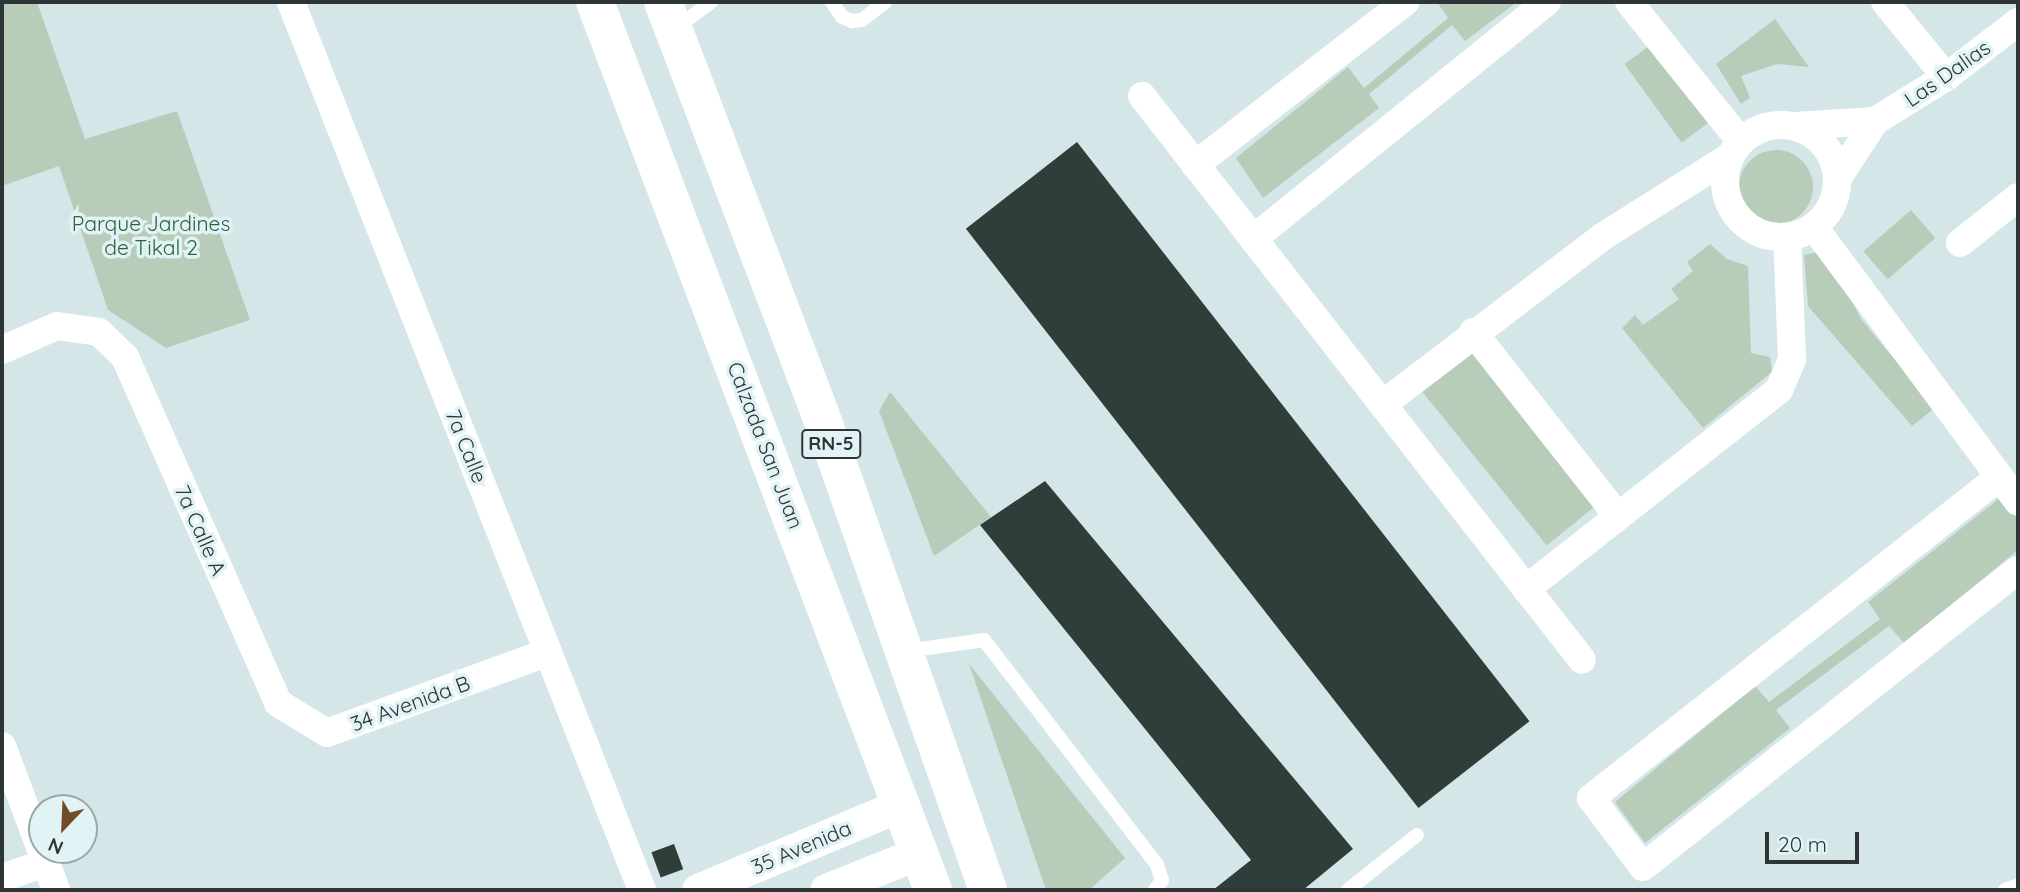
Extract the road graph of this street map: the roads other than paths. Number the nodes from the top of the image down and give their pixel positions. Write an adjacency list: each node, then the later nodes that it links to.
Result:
1 (291, 2): 33 (street, 7a Calle)
2 (595, 2): 37 (main road, Calzada San Juan / RN-5)
3 (711, 2): 10 (lane)
4 (832, 2): 5 (lane)
5 (885, 2)
6 (1405, 2): 17 (street)
7 (1548, 2): 22 (street)
8 (1629, 2): 16 (street)
9 (1885, 2): 12 (street)
10 (668, 16): 32 (main road, RN-5)
11 (2018, 22): 12 (street, Las Dalias)
12 (1945, 77): 14 (street, Las Dalias)
13 (1142, 96): 17 (street)
14 (1875, 121): 15 (street, Las Dalias); 18 (street, Las Dalias)
15 (1795, 126): 16 (street); 18 (street)
16 (1735, 149): 21 (street); 24 (street)
17 (1195, 164): 22 (street)
18 (1838, 178): 20 (street)
19 (2018, 197): 23 (street)
20 (1814, 227): 21 (street); 27 (street)
21 (1787, 237): 29 (street)
22 (1253, 239): 26 (street)
23 (1960, 243)
24 (1473, 332): 26 (street); 29 (street)
25 (2, 350): 35 (street, 7a Calle A)
26 (1383, 404): 31 (street)
27 (1998, 478): 28 (street); 30 (street)
28 (2018, 502)
29 (1617, 515): 31 (street)
30 (2018, 570)
31 (1526, 589): 34 (street)
32 (906, 651): 50 (main road, RN-5); 51 (lane)
33 (548, 652): 35 (street, 34 Avenida B); 46 (street, 7a Calle)
34 (1582, 660)
35 (278, 703)
36 (2, 746): 38 (street)
37 (904, 804): 40 (main road, Calzada San Juan / RN-5); 47 (street, 35 Avenida)
38 (28, 817)
39 (1417, 835): 52 (lane)
40 (921, 852): 48 (street); 49 (main road, Calzada San Juan / RN-5)
41 (42, 864): 43 (street)
42 (45, 864): 45 (street)
43 (2, 878)
44 (2018, 885): 53 (lane)
45 (56, 890)
46 (642, 890)
47 (698, 890)
48 (826, 890)
49 (933, 890)
50 (988, 890)
51 (1155, 890)
52 (1348, 890)
53 (2006, 890)

